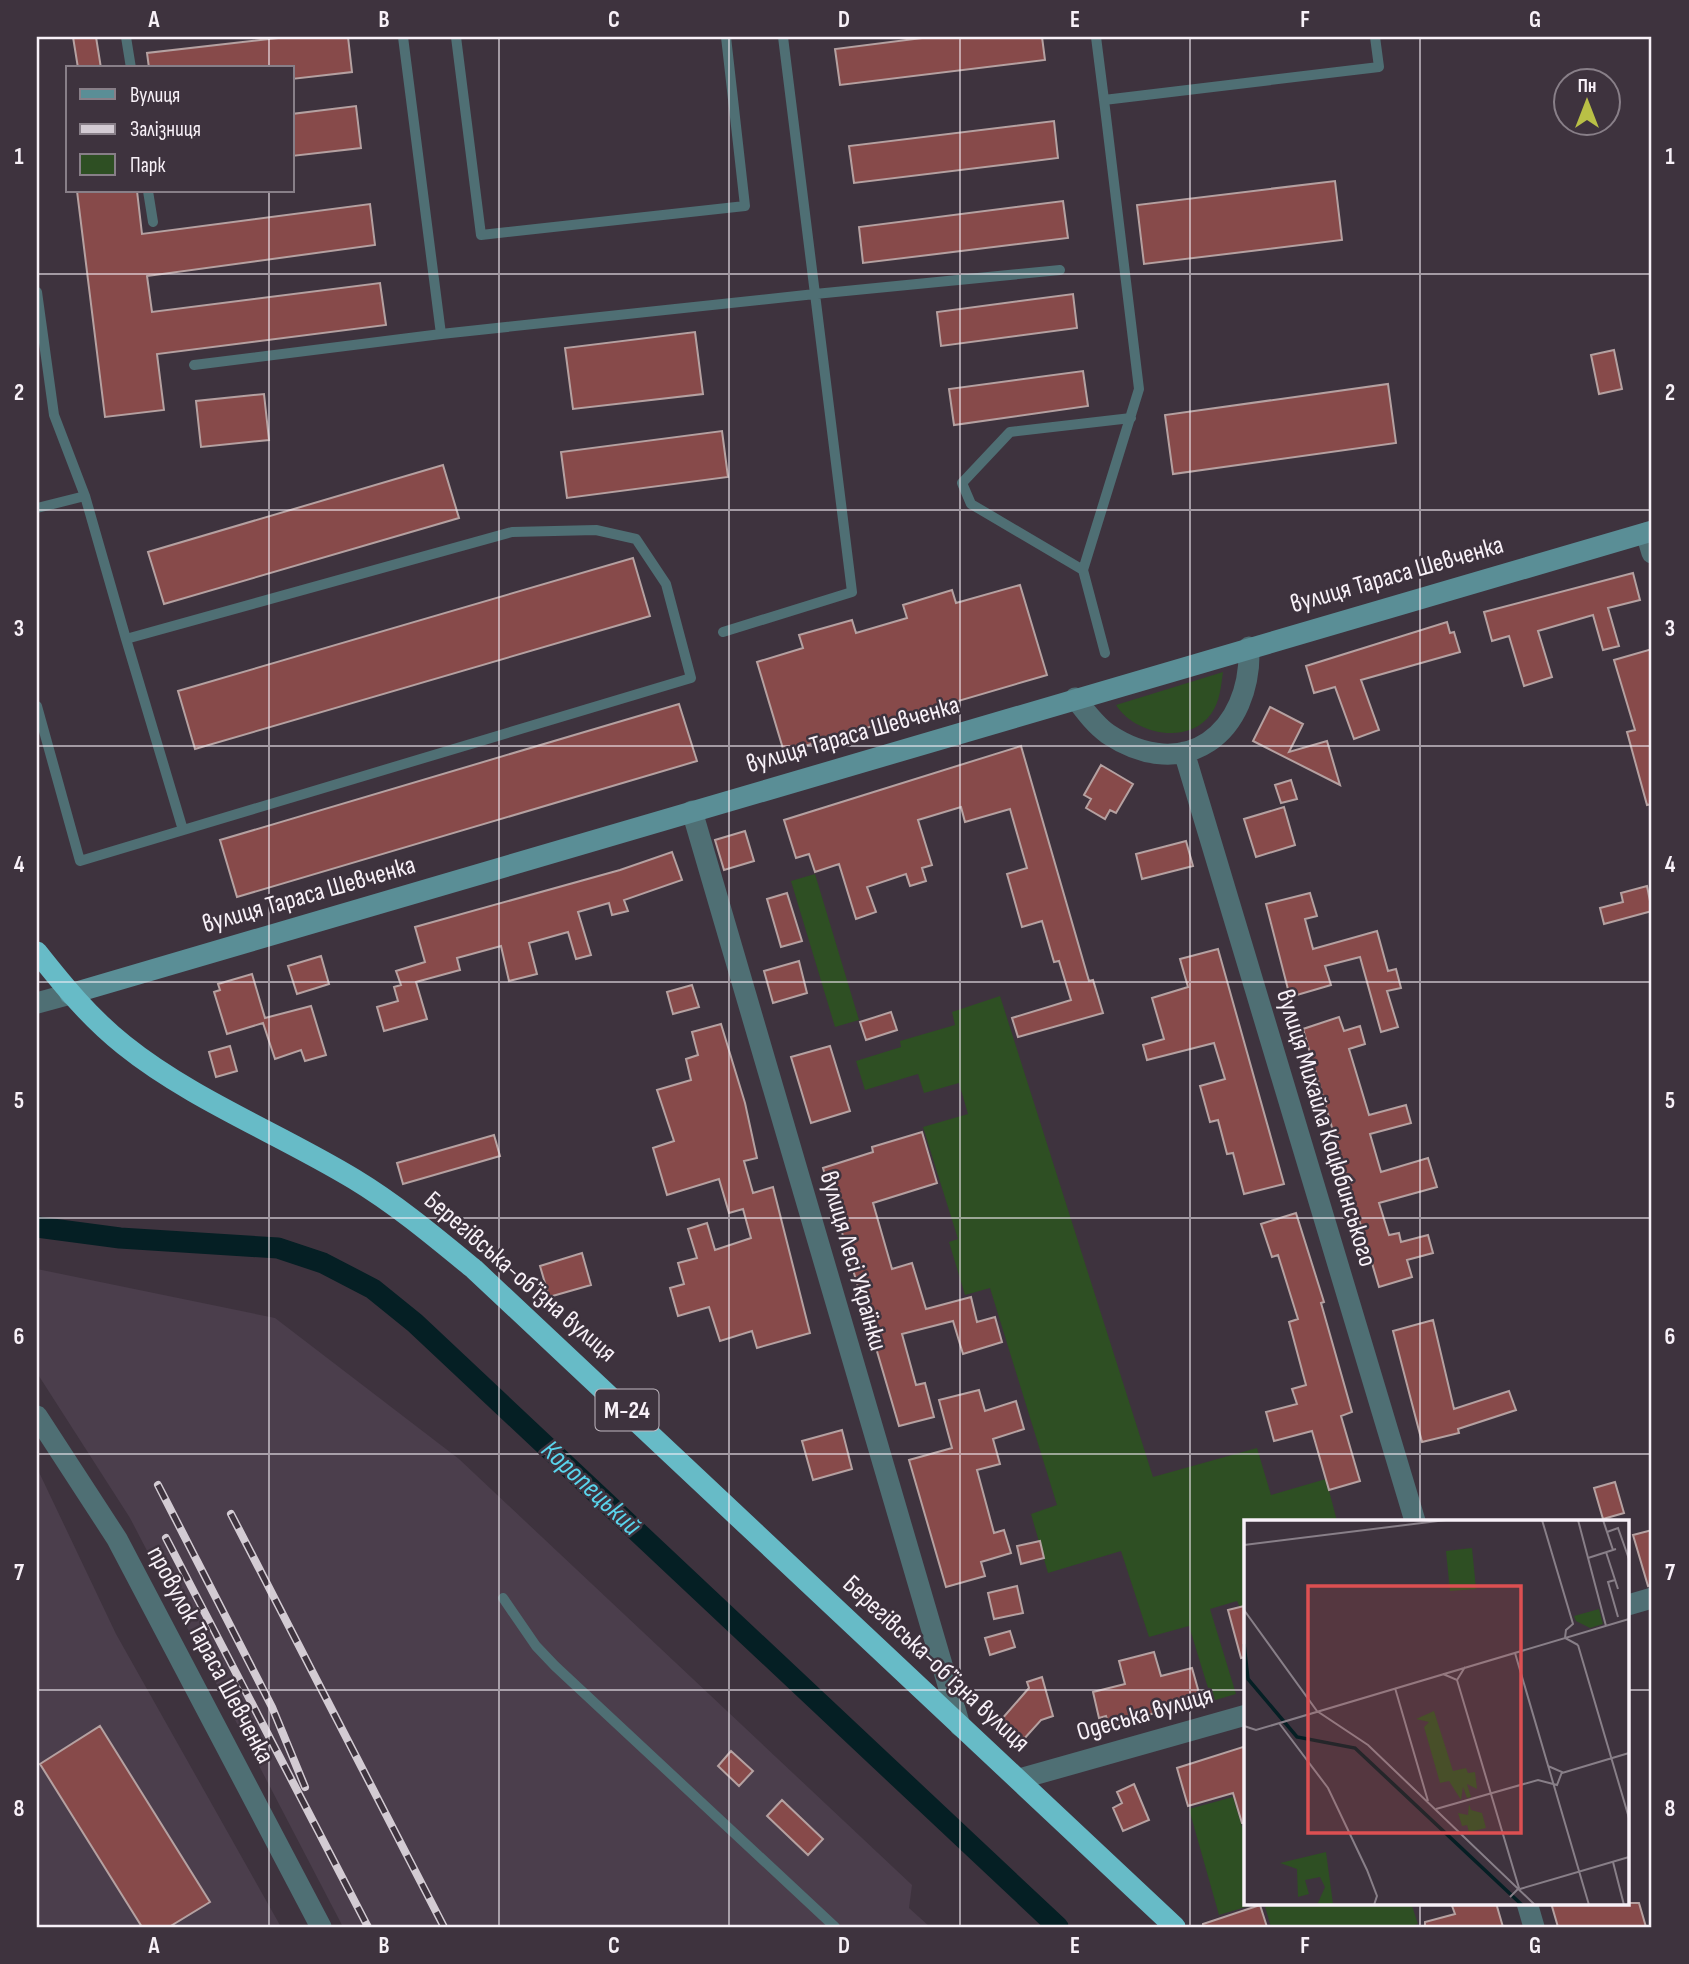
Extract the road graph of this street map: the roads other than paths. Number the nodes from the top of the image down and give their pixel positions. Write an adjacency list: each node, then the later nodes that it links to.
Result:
1 (126, 37): 8 (lane)
2 (403, 37): 15 (lane)
3 (456, 37): 4 (lane)
4 (726, 37)
5 (783, 37): 14 (lane)
6 (1097, 37): 9 (lane)
7 (1375, 37): 9 (lane)
8 (131, 66)
9 (1104, 100): 17 (lane)
10 (148, 192): 11 (lane)
11 (153, 222)
12 (1060, 270): 14 (lane)
13 (37, 292): 18 (lane)
14 (815, 295): 15 (lane); 23 (lane)
15 (441, 334): 16 (lane)
16 (194, 365)
17 (1131, 418): 22 (lane); 22 (lane)
18 (85, 496): 19 (lane); 24 (lane)
19 (37, 508)
20 (1649, 532): 21 (street); 25 (street, вулиця Тараса Шевченка)
21 (1652, 553)
22 (1083, 570): 26 (lane)
23 (723, 632)
24 (126, 639): 31 (lane); 31 (lane)
25 (1249, 647): 27 (street, вулиця Тараса Шевченка); 29 (street)
26 (1105, 653)
27 (1075, 698): 29 (street); 30 (street, вулиця Тараса Шевченка)
28 (37, 706): 31 (lane)
29 (1184, 752): 36 (street, вулиця Михайла Коцюбинського)
30 (692, 811): 33 (street, вулиця Тараса Шевченка); 41 (street, вулиця Лесі Українки)
31 (183, 830)
32 (37, 951): 33 (highway, Берегівська-обʼїзна вулиця / М-24)
33 (70, 994): 34 (street); 41 (highway, Берегівська-обʼїзна вулиця / М-24)
34 (37, 1003)
35 (37, 1416): 44 (street, провулок Тараса Шевченка)
36 (1415, 1520)
37 (503, 1598): 45 (lane)
38 (1652, 1598): 39 (street)
39 (1630, 1604)
40 (1244, 1716): 42 (street, Одеська вулиця)
41 (960, 1726): 42 (highway, Берегівська-обʼїзна вулиця / М-24)
42 (1019, 1779): 46 (highway, Берегівська-обʼїзна вулиця / М-24)
43 (1527, 1904): 47 (street)
44 (321, 1927)
45 (835, 1927)
46 (1175, 1927)
47 (1534, 1927)

